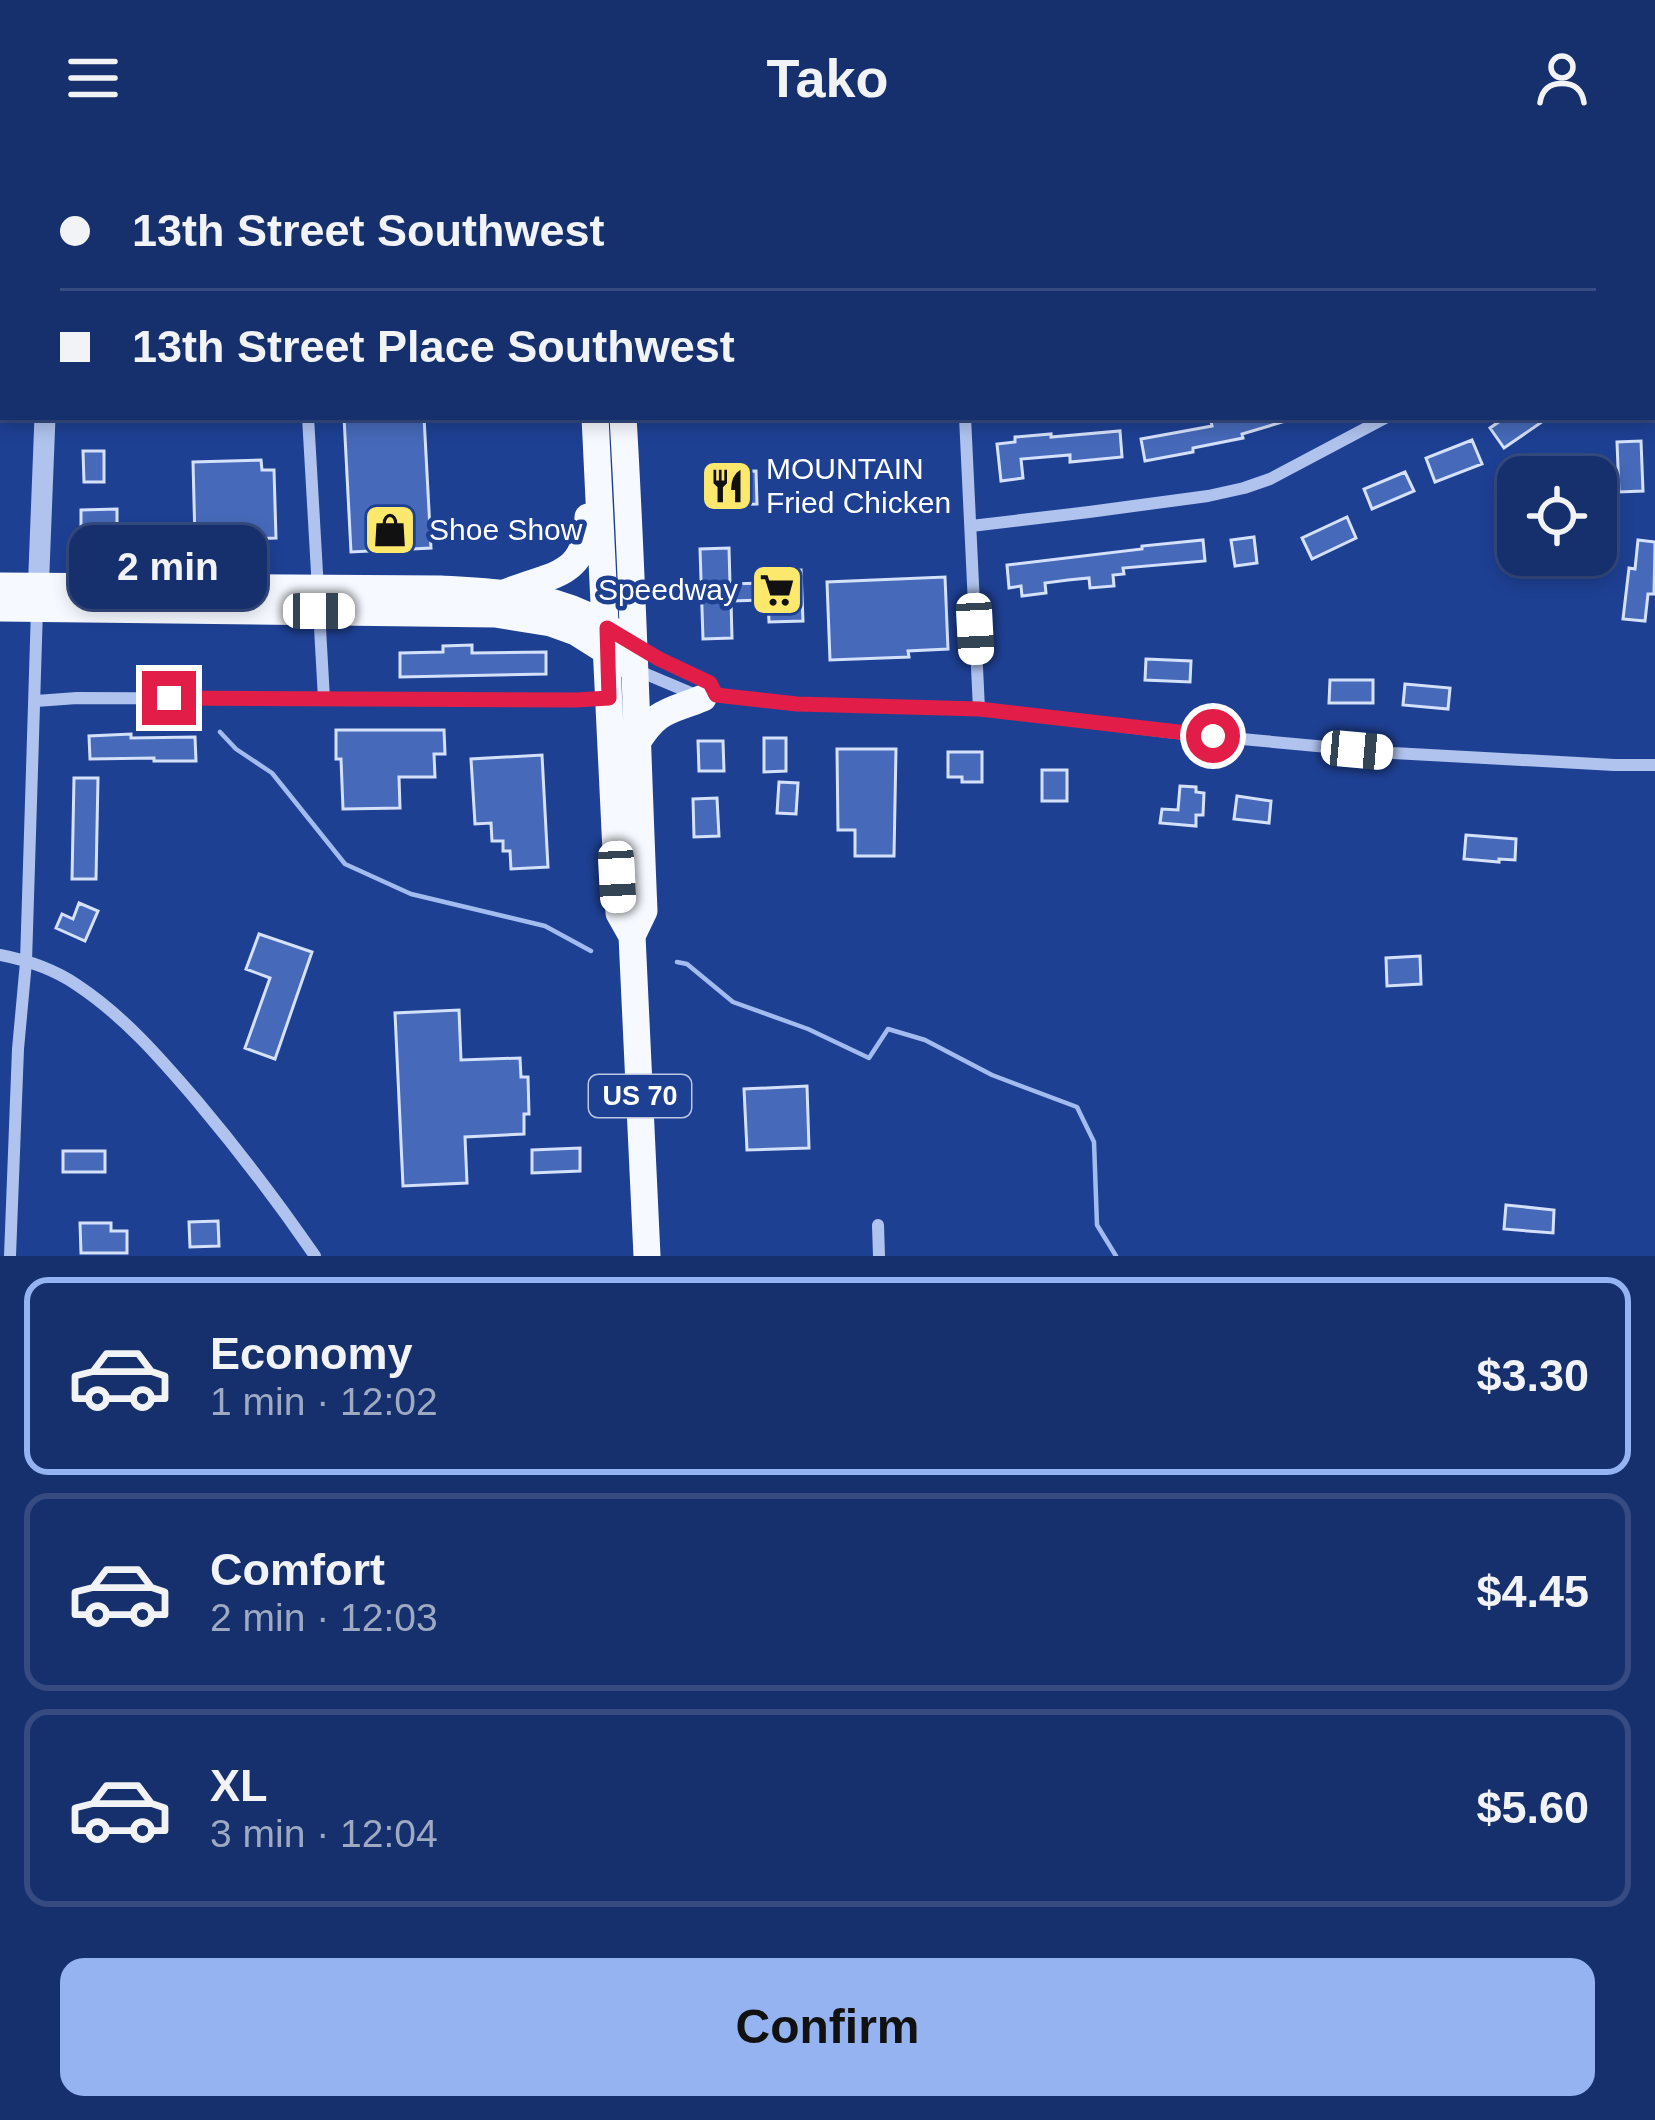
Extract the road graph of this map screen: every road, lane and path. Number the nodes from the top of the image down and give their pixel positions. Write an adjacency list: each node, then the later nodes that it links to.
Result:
1 (45, 420): 11 (street)
2 (308, 420): 12 (street)
3 (584, 420): 10 (main road)
4 (595, 420): 14 (main road, US 70)
5 (623, 420): 14 (main road, US 70)
6 (965, 420): 8 (street)
7 (1382, 420): 8 (street)
8 (971, 526): 19 (street)
9 (0, 586): 11 (main road)
10 (506, 592): 12 (main road); 14 (main road)
11 (38, 597): 12 (main road); 13 (main road); 18 (street)
12 (319, 600): 14 (main road); 17 (street)
13 (0, 608)
14 (620, 648): 15 (street); 15 (street); 16 (main road, US 70); 20 (main road, US 70)
15 (710, 697): 19 (street); 20 (main road)
16 (609, 698): 17 (street); 22 (main road, US 70)
17 (325, 699): 18 (street)
18 (36, 701): 24 (street)
19 (979, 709): 21 (street)
20 (637, 742): 22 (main road, US 70)
21 (1655, 765)
22 (632, 936): 28 (main road, US 70)
23 (0, 955): 24 (street)
24 (26, 962): 26 (street); 27 (street)
25 (878, 1225): 29 (street)
26 (10, 1256)
27 (315, 1256)
28 (647, 1256)
29 (880, 1256)

